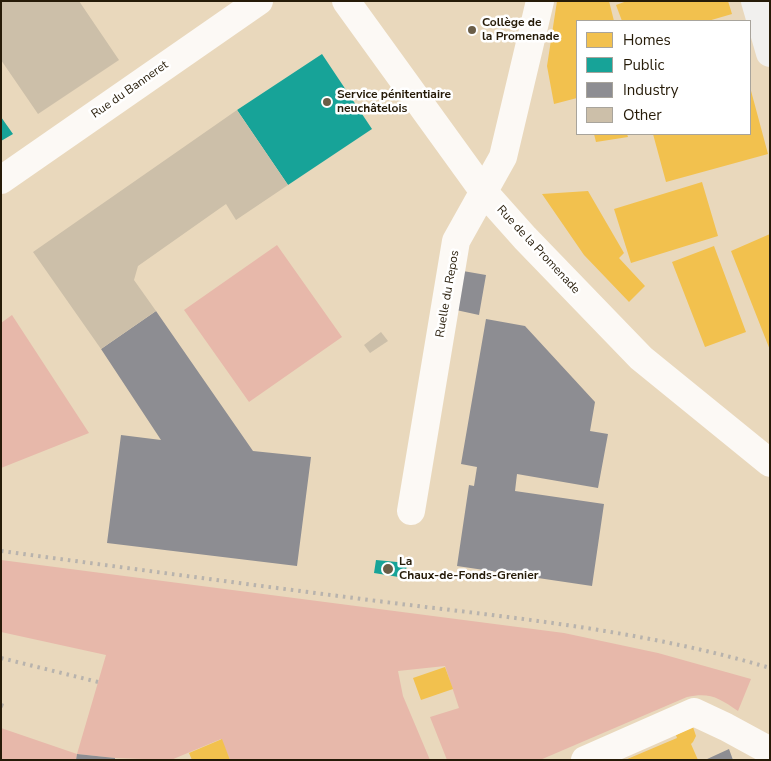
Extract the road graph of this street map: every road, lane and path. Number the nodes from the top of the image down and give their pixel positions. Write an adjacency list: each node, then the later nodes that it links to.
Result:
1 (259, 1): 6 (street, Rue du Banneret)
2 (346, 1): 7 (street, Rue de la Promenade)
3 (540, 1): 7 (street, Ruelle du Repos)
4 (755, 1): 5 (main road)
5 (770, 53)
6 (1, 180)
7 (484, 192): 8 (street, Rue de la Promenade); 9 (street, Ruelle du Repos)
8 (770, 463)
9 (411, 511)
10 (770, 751): 11 (street)
11 (585, 760)

